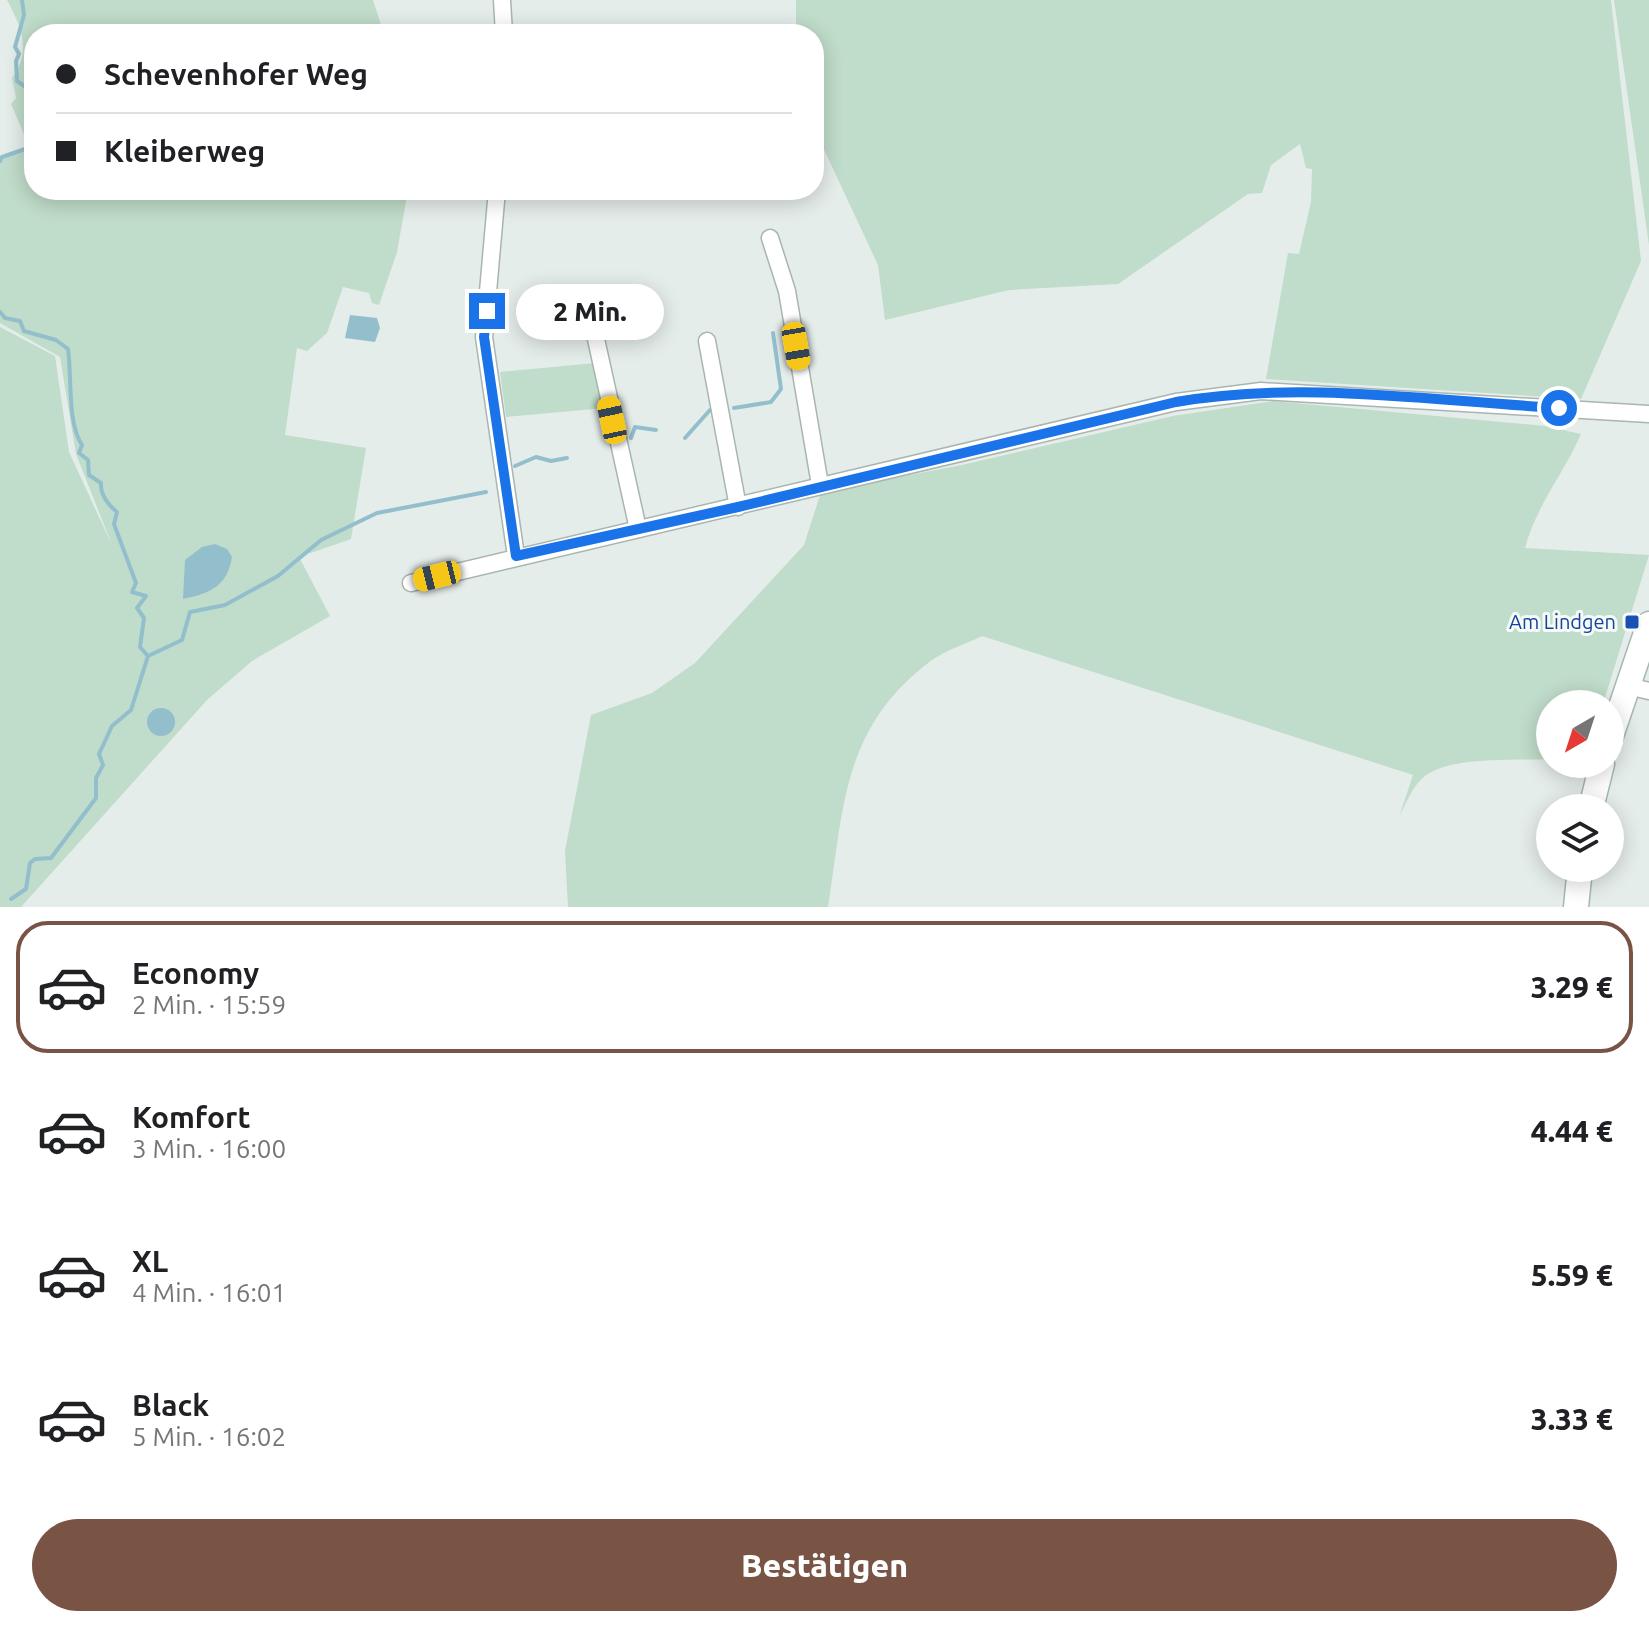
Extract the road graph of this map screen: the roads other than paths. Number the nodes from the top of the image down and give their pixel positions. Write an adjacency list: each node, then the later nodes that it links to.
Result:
1 (502, 0): 2 (street)
2 (503, 24)
3 (496, 200): 11 (street)
4 (770, 238): 8 (street)
5 (594, 330): 10 (street)
6 (707, 341): 9 (street)
7 (1649, 414): 8 (street)
8 (820, 485): 9 (street)
9 (738, 507): 10 (street)
10 (638, 529): 11 (street)
11 (516, 556): 12 (street)
12 (411, 583)
13 (1649, 624): 14 (main road)
14 (1638, 689): 15 (main road)
15 (1624, 714)
16 (1579, 882): 17 (main road)
17 (1576, 907)

